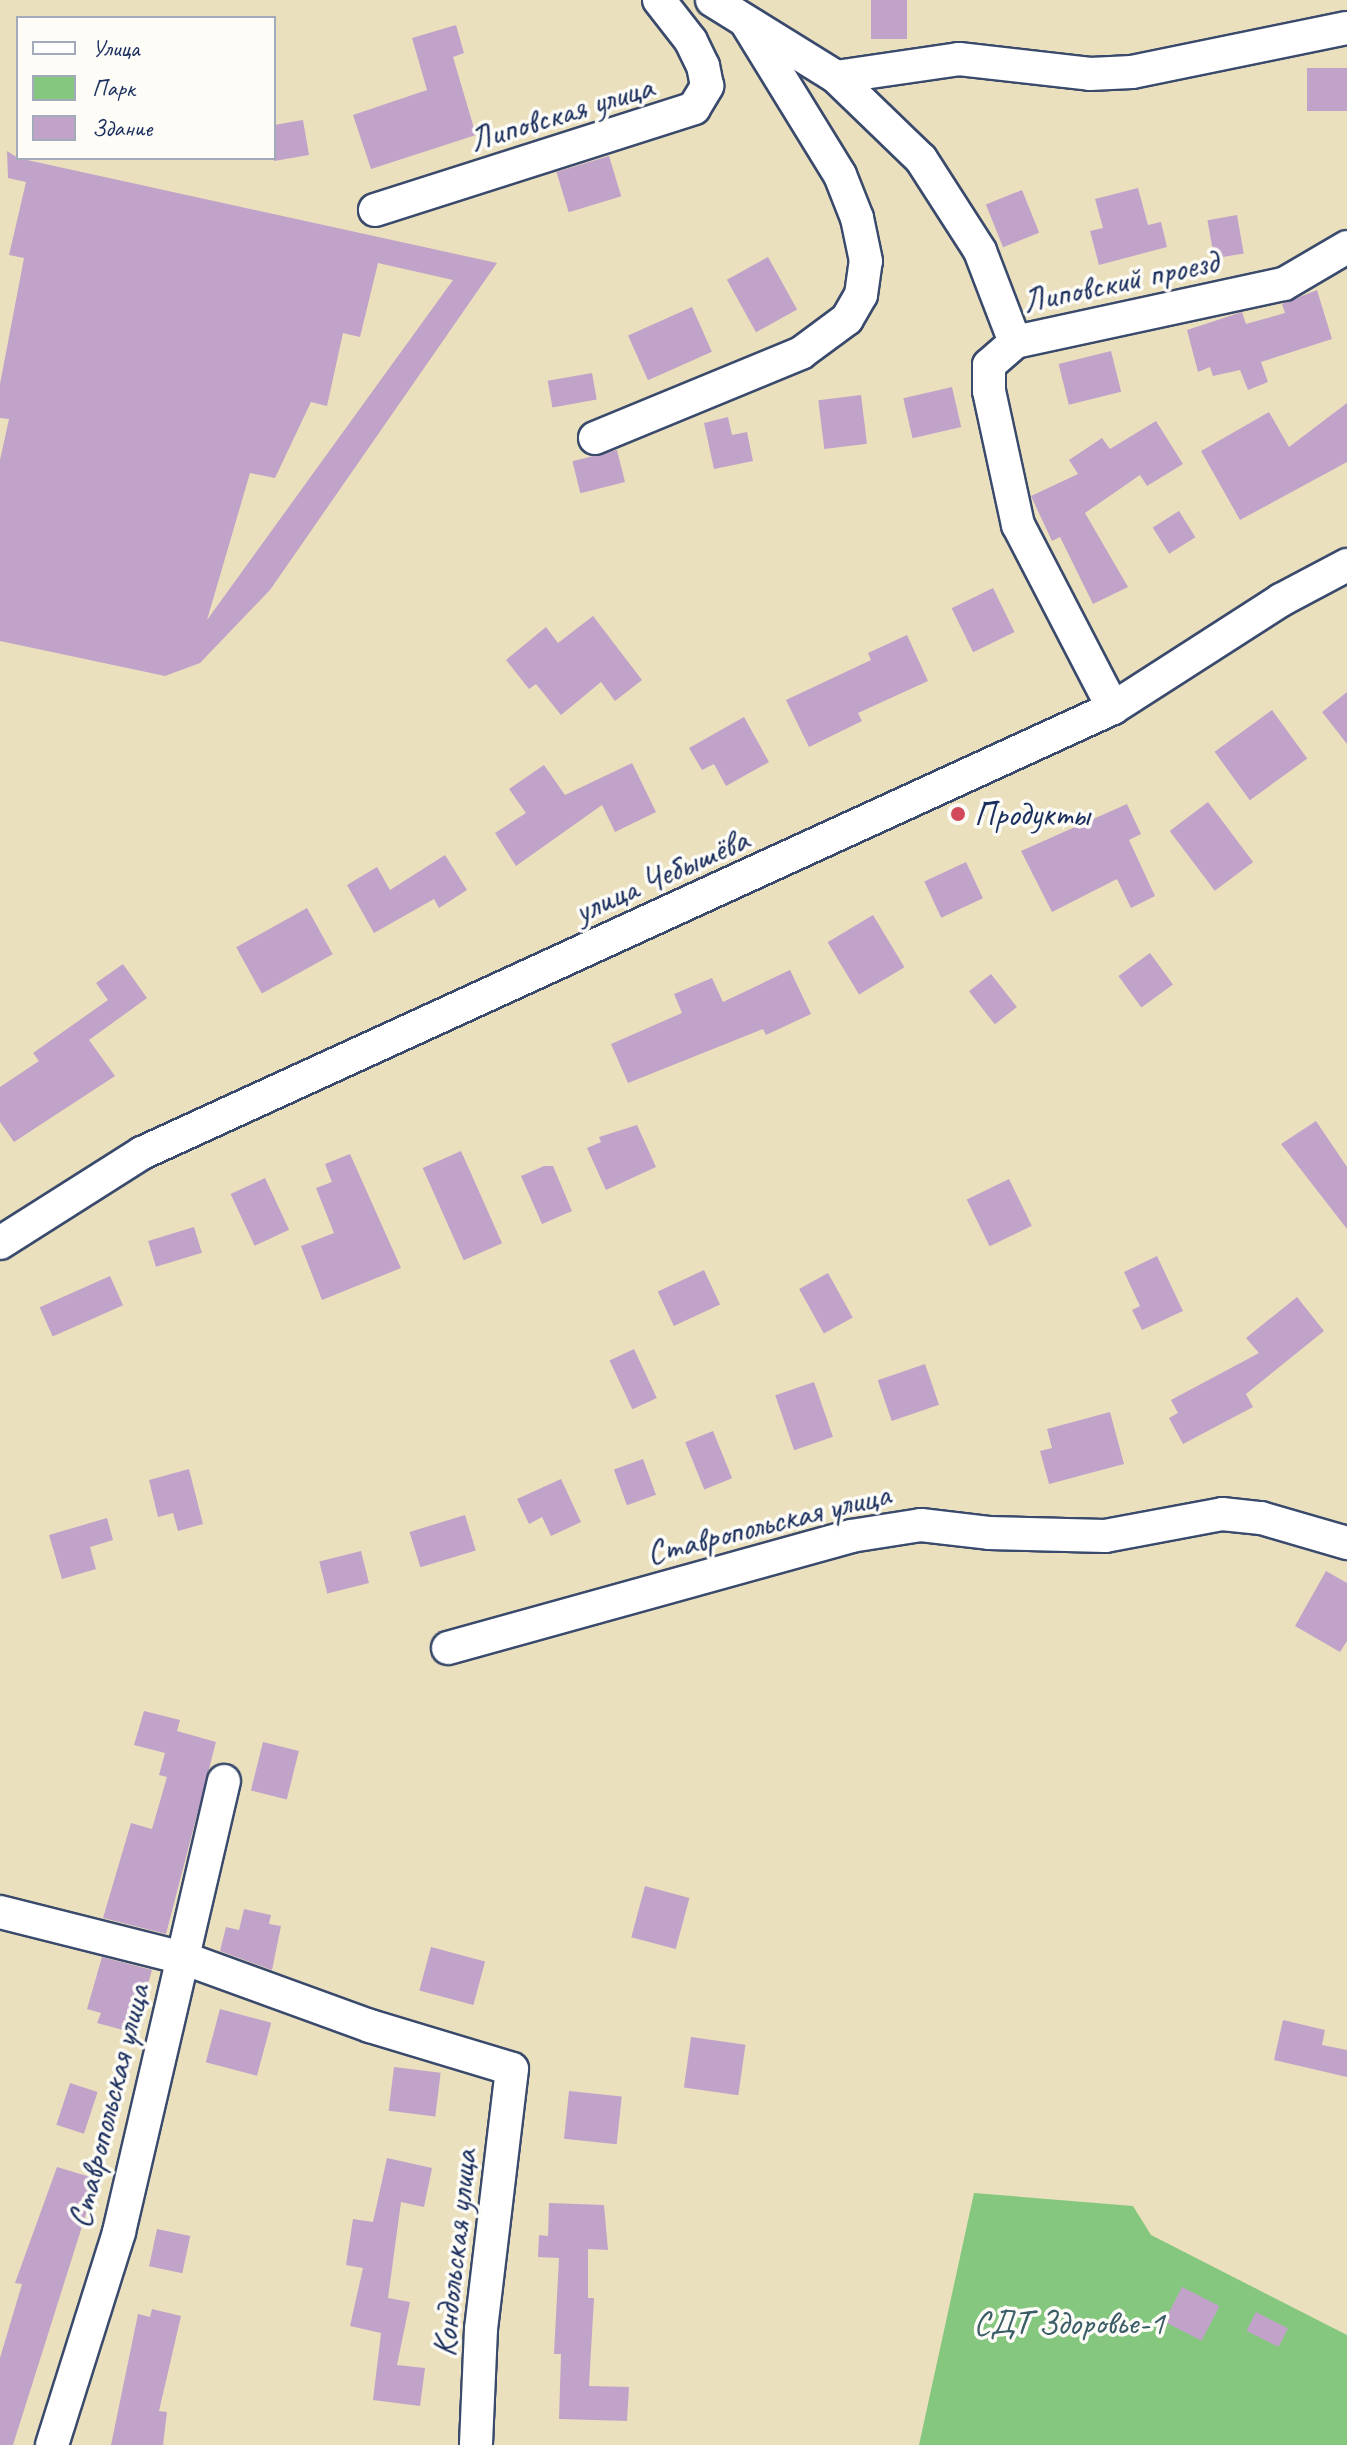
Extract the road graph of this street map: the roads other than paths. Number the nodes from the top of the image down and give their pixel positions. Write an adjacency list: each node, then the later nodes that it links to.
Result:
1 (659, 0): 6 (street, Липовская улица)
2 (712, 0): 3 (street)
3 (746, 22): 5 (street); 9 (street)
4 (1347, 28): 5 (street)
5 (836, 77): 8 (street)
6 (375, 210)
7 (1347, 247): 8 (street, Липовский проезд)
8 (1015, 342): 11 (street, Липовский проезд)
9 (595, 438)
10 (1347, 565): 11 (street, улица Чебышёва)
11 (1113, 708): 12 (street, улица Чебышёва)
12 (0, 1243)
13 (1347, 1543): 14 (street, Ставропольская улица)
14 (448, 1648)
15 (224, 1781): 17 (street, Ставропольская улица)
16 (0, 1912): 17 (street)
17 (183, 1958): 18 (street, Ставропольская улица); 19 (street, Кондольская улица)
18 (52, 2445)
19 (476, 2445)

